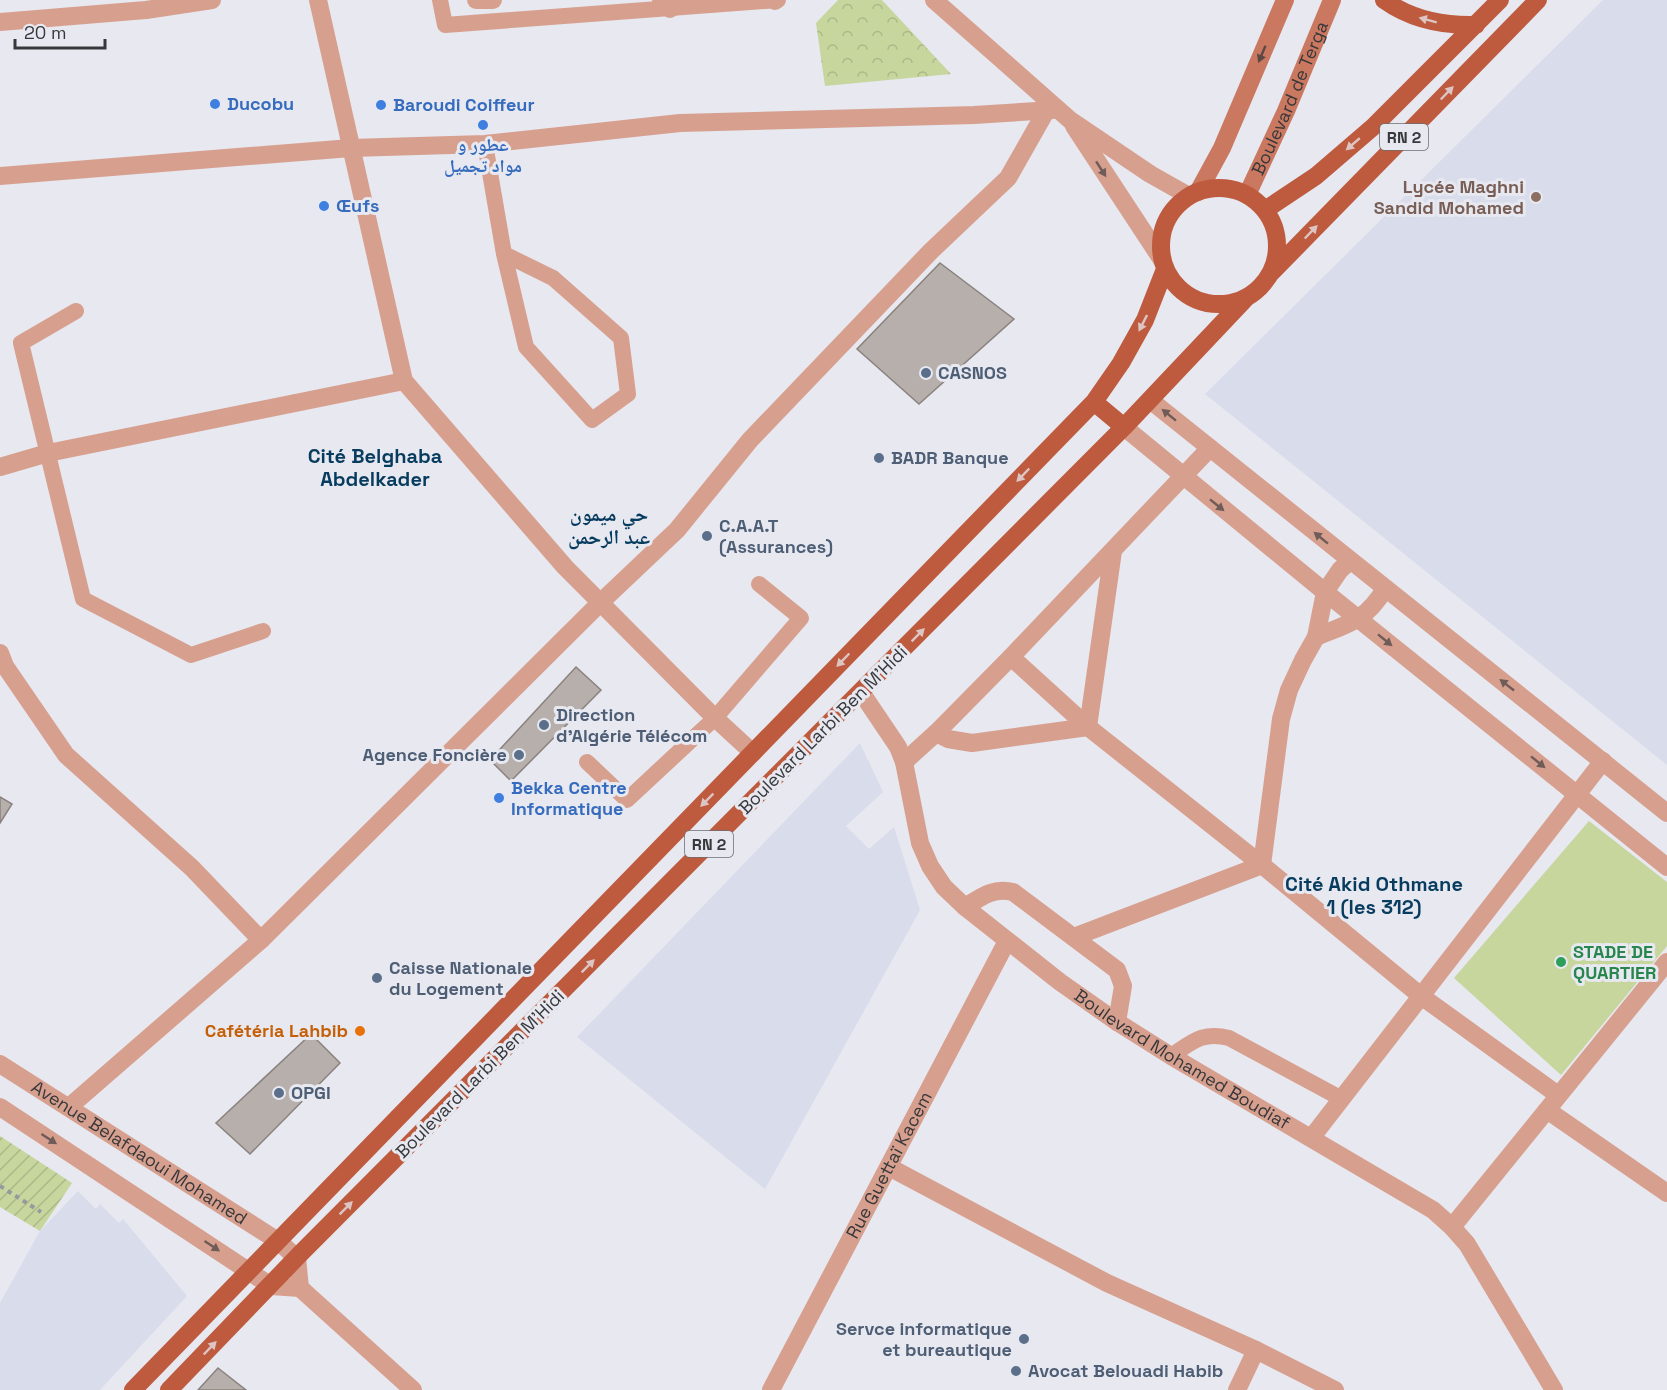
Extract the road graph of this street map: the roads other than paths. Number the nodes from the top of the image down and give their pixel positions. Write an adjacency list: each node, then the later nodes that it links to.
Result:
1 (212, 0): 14 (street)
2 (318, 0): 19 (street)
3 (440, 0): 13 (lane)
4 (476, 0): 5 (street)
5 (493, 0)
6 (776, 0): 13 (lane)
7 (934, 0): 17 (street)
8 (1285, 0): 21 (main road, one-way to 21)
9 (1332, 0): 22 (main road, Boulevard de Terga)
10 (1384, 0): 16 (main road, one-way to 10)
11 (1500, 0): 16 (main road, RN 2)
12 (1538, 0): 26 (main road, RN 2, one-way to 12)
13 (665, 4)
14 (145, 5): 15 (street)
15 (0, 22)
16 (1476, 25): 23 (main road, RN 2, one-way to 23)
17 (1058, 113): 18 (street); 21 (street); 25 (street, one-way to 25); 42 (street)
18 (485, 144): 19 (street); 24 (lane)
19 (351, 148): 20 (street); 29 (street)
20 (0, 176)
21 (1193, 194): 22 (main road); 25 (main road)
22 (1246, 195): 23 (main road)
23 (1265, 210): 26 (main road)
24 (504, 254): 24 (lane)
25 (1164, 264): 27 (main road); 31 (main road, Boulevard Larbi Ben M'Hidi / RN 2, one-way to 31)
26 (1270, 274): 27 (main road)
27 (1247, 297): 30 (main road, Boulevard Larbi Ben M'Hidi / RN 2)
28 (76, 311): 34 (lane)
29 (404, 381): 34 (street); 42 (street)
30 (1150, 400): 32 (main road, Boulevard Larbi Ben M'Hidi / RN 2); 33 (street, one-way to 30)
31 (1094, 402): 32 (main road); 52 (main road, Boulevard Larbi Ben M'Hidi / RN 2, one-way to 52)
32 (1124, 427): 36 (street); 48 (main road, Boulevard Larbi Ben M'Hidi / RN 2, one-way to 32)
33 (1210, 448): 36 (street); 38 (street, one-way to 33)
34 (48, 453): 35 (street); 44 (lane)
35 (0, 467)
36 (1183, 477): 37 (street); 41 (street, one-way to 41)
37 (1113, 551): 47 (street); 50 (street)
38 (1350, 561): 40 (street); 41 (street)
39 (759, 584): 49 (lane)
40 (1385, 589): 43 (street); 53 (street, one-way to 40)
41 (1325, 592): 43 (street); 45 (street)
42 (601, 602): 49 (street); 62 (street)
43 (1359, 620): 45 (street); 56 (street, one-way to 56)
44 (263, 631)
45 (1316, 637): 58 (street)
46 (0, 653): 62 (street)
47 (1011, 657): 50 (street); 51 (street)
48 (861, 692): 55 (street, Boulevard Mohamed Boudiaf); 79 (main road, Boulevard Larbi Ben M'Hidi / RN 2, one-way to 48)
49 (715, 718): 52 (street); 54 (lane)
50 (1088, 727): 51 (street); 58 (street)
51 (936, 733): 55 (street)
52 (753, 753): 78 (main road, Boulevard Larbi Ben M'Hidi / RN 2, one-way to 78)
53 (1603, 761): 56 (street); 57 (street)
54 (587, 762)
55 (904, 762): 60 (street, Boulevard Mohamed Boudiaf)
56 (1577, 793): 59 (street); 65 (street)
57 (1667, 813)
58 (1262, 865): 61 (street); 65 (street)
59 (1667, 867)
60 (965, 907): 61 (street); 63 (street, Boulevard Mohamed Boudiaf)
61 (1074, 937): 66 (street)
62 (261, 940): 72 (street)
63 (1007, 941): 66 (street, Boulevard Mohamed Boudiaf); 75 (street, Rue Guettaï Kacem)
64 (1667, 962): 69 (street)
65 (1421, 996): 69 (street); 70 (street)
66 (1117, 1022): 67 (street, Boulevard Mohamed Boudiaf)
67 (1171, 1056): 70 (lane); 74 (street, Boulevard Mohamed Boudiaf)
68 (0, 1064): 72 (street, Avenue Belafdaoui Mohamed)
69 (1558, 1095): 73 (street)
70 (1342, 1099): 74 (street)
71 (0, 1107): 80 (street, Avenue Belafdaoui Mohamed, one-way to 80)
72 (69, 1107): 78 (street, Avenue Belafdaoui Mohamed)
73 (1546, 1110): 76 (street); 77 (street)
74 (1312, 1137): 77 (street, Boulevard Mohamed Boudiaf)
75 (889, 1167): 83 (street); 87 (street, Rue Guettaï Kacem)
76 (1667, 1193)
77 (1452, 1227): 90 (street, Boulevard Mohamed Boudiaf)
78 (278, 1241): 79 (street, Avenue Belafdaoui Mohamed); 80 (main road, Boulevard Larbi Ben M'Hidi / RN 2)
79 (297, 1258): 81 (main road, Boulevard Larbi Ben M'Hidi / RN 2); 82 (street)
80 (248, 1271): 81 (street, Avenue Belafdaoui Mohamed); 84 (main road, Boulevard Larbi Ben M'Hidi / RN 2)
81 (271, 1286): 82 (street); 85 (main road, Boulevard Larbi Ben M'Hidi / RN 2, one-way to 81)
82 (300, 1288): 86 (street)
83 (1256, 1350): 88 (street); 89 (street)
84 (133, 1390)
85 (169, 1390)
86 (413, 1390)
87 (771, 1390)
88 (1237, 1390)
89 (1335, 1390)
90 (1554, 1390)

